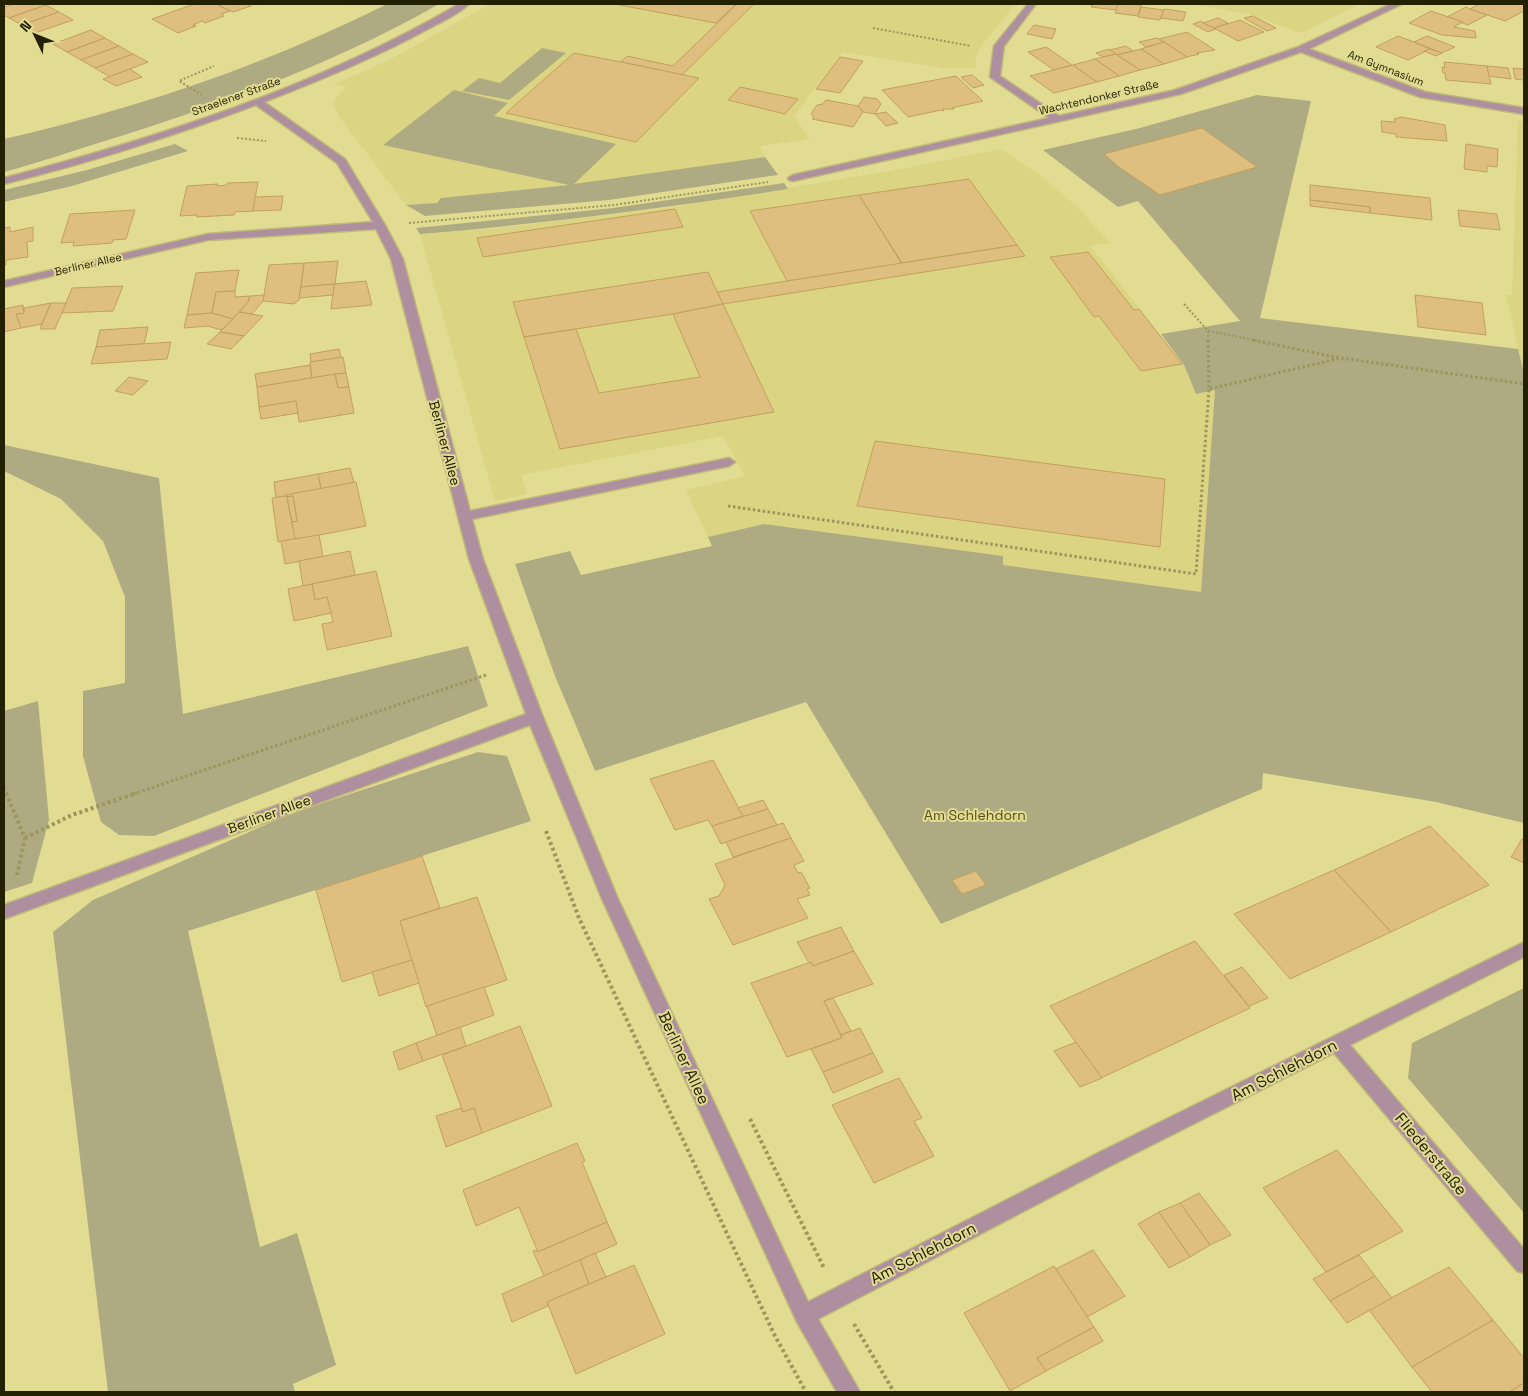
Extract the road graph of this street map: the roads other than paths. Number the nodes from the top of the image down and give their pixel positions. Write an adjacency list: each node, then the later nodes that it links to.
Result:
1 (465, 4): 5 (street, Straelener Straße)
2 (1032, 4): 7 (street)
3 (1398, 4): 4 (street, Wachtendonker Straße)
4 (1301, 49): 6 (street, Am Gymnasium); 7 (street, Wachtendonker Straße)
5 (256, 101): 9 (street, Straelener Straße); 10 (street, Berliner Allee)
6 (1524, 111)
7 (1057, 119): 8 (street, Wachtendonker Straße)
8 (793, 178)
9 (4, 181)
10 (380, 225): 11 (street, Berliner Allee); 13 (street, Berliner Allee)
11 (4, 284)
12 (729, 462): 13 (street)
13 (465, 516): 14 (street, Berliner Allee)
14 (534, 717): 15 (street, Berliner Allee); 19 (street, Berliner Allee)
15 (6, 912)
16 (1524, 949): 17 (street, Am Schlehdorn)
17 (1337, 1043): 18 (street, Fliederstraße); 19 (street, Am Schlehdorn)
18 (1522, 1259)
19 (804, 1315): 20 (street, Berliner Allee)
20 (849, 1392)

